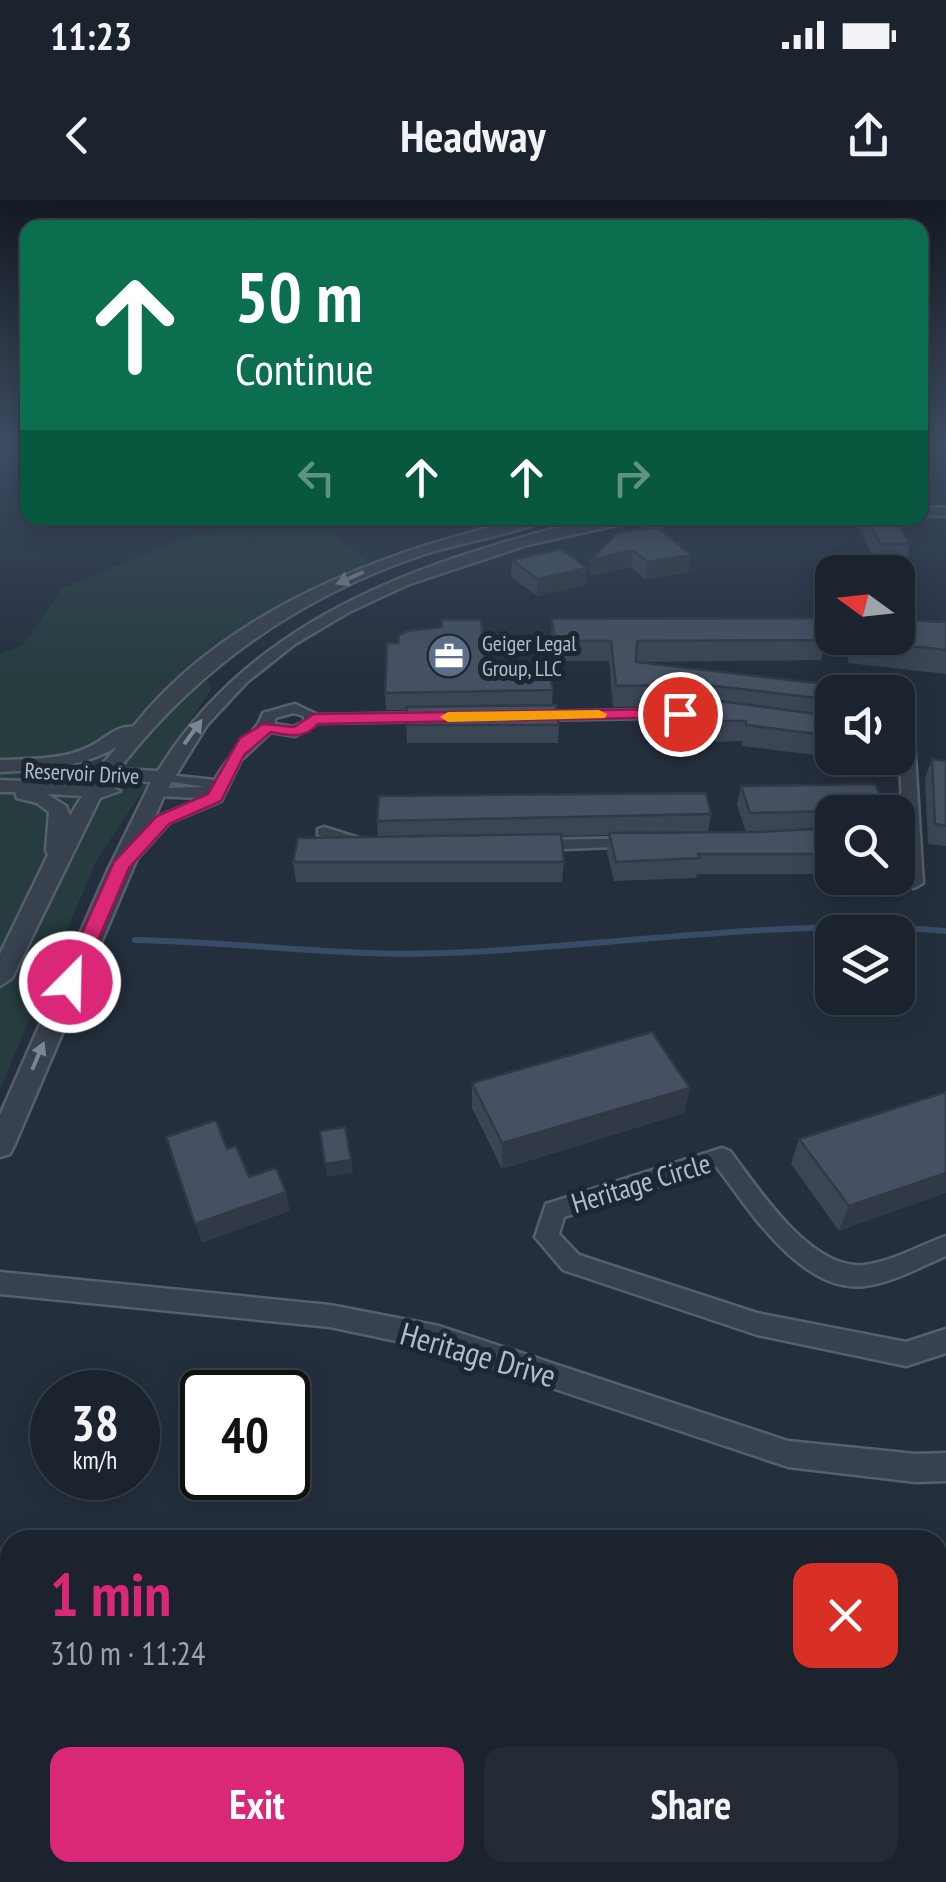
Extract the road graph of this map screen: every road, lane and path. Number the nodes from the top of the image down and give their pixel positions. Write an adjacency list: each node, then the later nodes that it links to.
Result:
1 (515, 525): 3 (street, one-way to 3)
2 (602, 525): 11 (street, one-way to 2)
3 (177, 690): 9 (street); 10 (street)
4 (516, 716): 6 (street)
5 (444, 717): 7 (street)
6 (746, 718)
7 (314, 719): 8 (street); 8 (street)
8 (268, 727): 13 (street)
9 (0, 767): 10 (street, Reservoir Drive)
10 (100, 783): 11 (street, Reservoir Drive); 12 (street, Reservoir Drive); 19 (street)
11 (160, 785): 13 (street); 18 (street)
12 (0, 787): 19 (street)
13 (218, 788): 18 (street)
14 (324, 832): 17 (street)
15 (660, 842): 16 (street)
16 (526, 845)
17 (391, 848)
18 (120, 866): 21 (street, one-way to 18)
19 (51, 877): 20 (street)
20 (0, 978)
21 (0, 1146)
22 (946, 1246): 24 (street, Heritage Circle)
23 (0, 1283): 25 (street, Heritage Drive)
24 (946, 1341)
25 (946, 1467)

